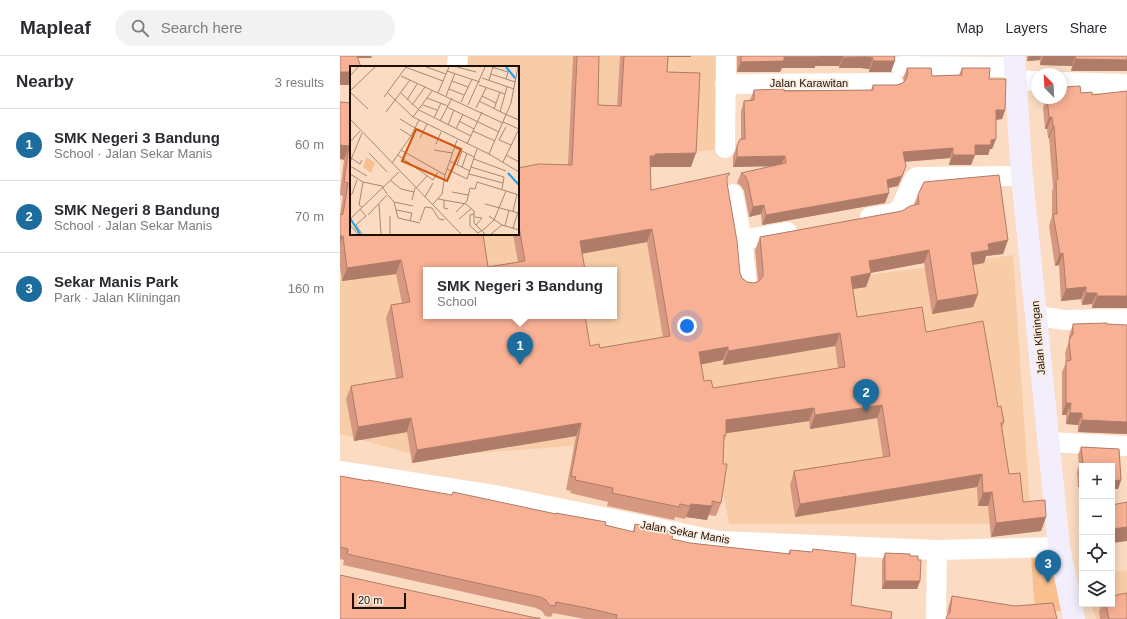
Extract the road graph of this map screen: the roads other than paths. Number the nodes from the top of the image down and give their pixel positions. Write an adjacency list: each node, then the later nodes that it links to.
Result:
1 (458, 56): 3 (street)
2 (726, 56): 7 (street)
3 (457, 66)
4 (1015, 68): 5 (street, Jalan Karawitan); 7 (street, Jalan Karawitan); 10 (street, Jalan Kliningan)
5 (1031, 77)
6 (1067, 82): 8 (street)
7 (725, 84): 9 (street)
8 (1127, 84)
9 (725, 148)
10 (1022, 176): 12 (street); 16 (street, Jalan Kliningan)
11 (733, 194): 14 (street)
12 (849, 221)
13 (803, 229): 14 (street)
14 (742, 240): 15 (street)
15 (747, 285)
16 (1036, 316): 17 (street); 18 (street, Jalan Kliningan)
17 (1127, 319)
18 (1049, 442): 19 (street); 21 (street, Jalan Kliningan)
19 (1127, 446)
20 (340, 471): 22 (street, Jalan Sekar Manis)
21 (1059, 547): 22 (street, Jalan Sekar Manis); 24 (street, Jalan Kliningan)
22 (937, 550): 23 (street)
23 (936, 619)
24 (1074, 619)

